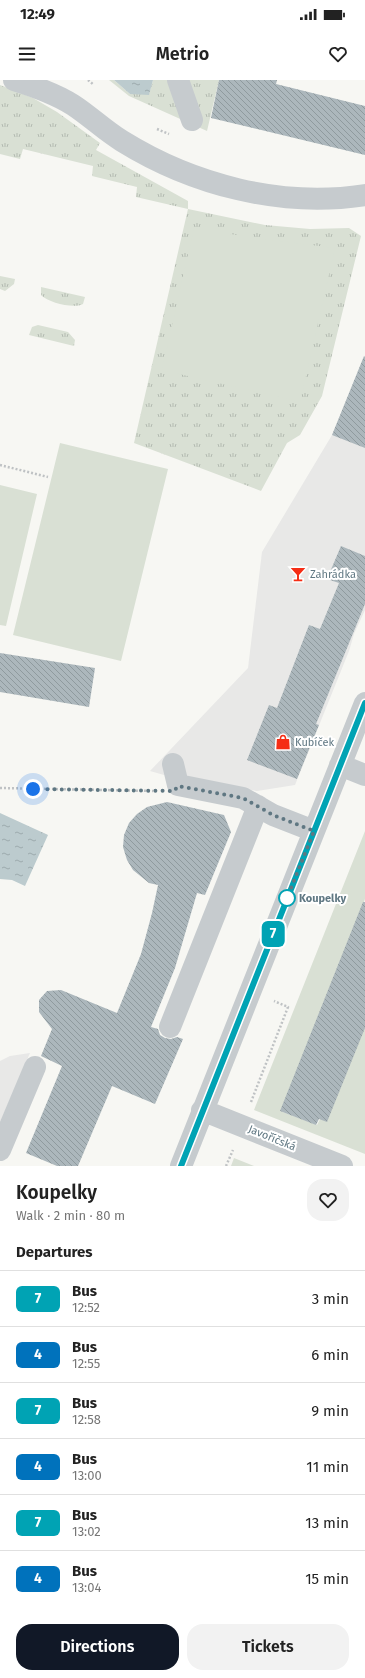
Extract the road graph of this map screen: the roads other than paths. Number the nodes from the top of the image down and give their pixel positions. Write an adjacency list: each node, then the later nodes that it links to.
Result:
1 (14, 80): 4 (street)
2 (51, 80): 4 (street)
3 (178, 80): 5 (street)
4 (71, 104): 6 (street)
5 (192, 120)
6 (365, 195)
7 (365, 703): 9 (street)
8 (173, 764): 11 (street)
9 (340, 765): 10 (street); 12 (street)
10 (365, 775)
11 (258, 806): 12 (street); 13 (street)
12 (314, 831): 15 (street)
13 (170, 1027)
14 (35, 1067): 16 (street)
15 (202, 1110): 19 (street); 20 (street, Javoříčská)
16 (0, 1150)
17 (0, 1163): 18 (street)
18 (7, 1166)
19 (181, 1166)
20 (342, 1166)

